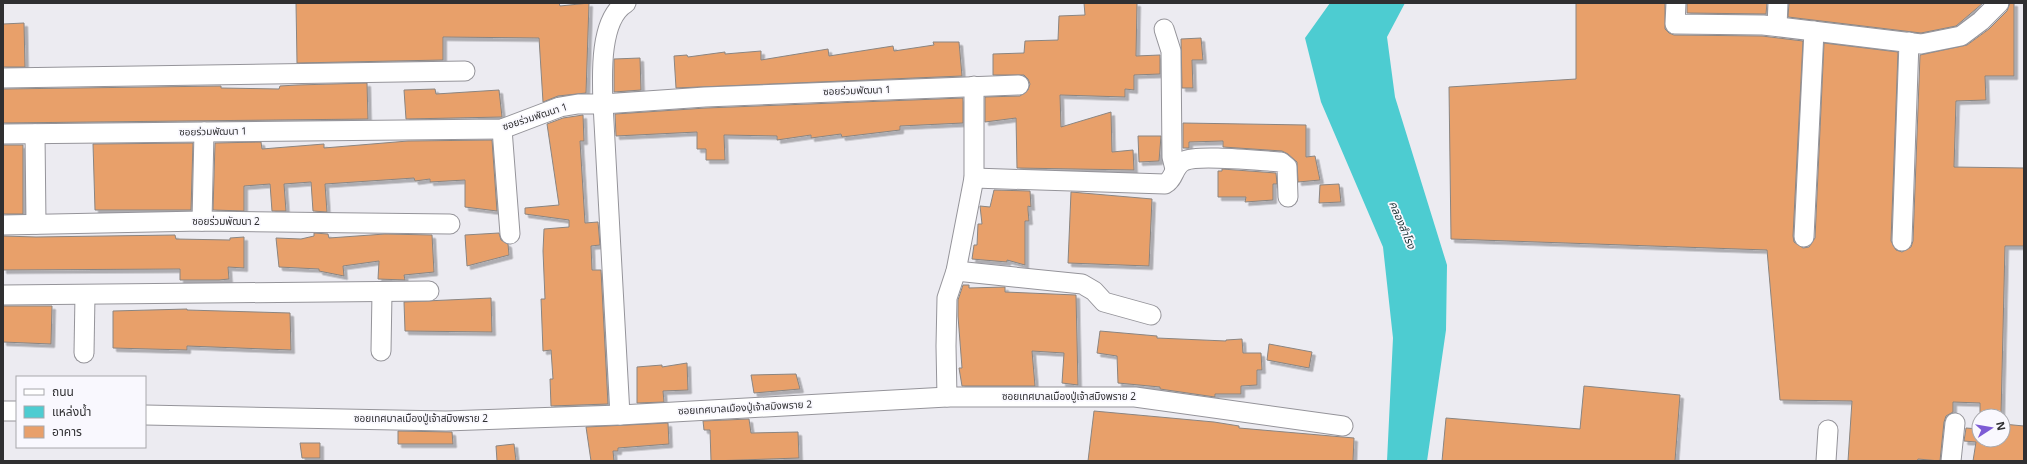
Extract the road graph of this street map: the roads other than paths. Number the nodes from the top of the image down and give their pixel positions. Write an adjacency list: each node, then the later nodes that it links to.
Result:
1 (626, 3): 13 (street)
2 (1676, 3): 5 (street)
3 (1778, 3): 5 (street)
4 (1999, 3): 8 (street)
5 (1777, 26): 7 (street)
6 (1164, 29): 18 (street)
7 (1814, 31): 8 (street); 26 (street)
8 (1909, 42): 27 (street)
9 (465, 71): 10 (street)
10 (3, 78)
11 (1019, 85): 12 (street, ซอยร่วมพัฒนา 1)
12 (974, 86): 13 (street, ซอยร่วมพัฒนา 1); 19 (street)
13 (602, 104): 14 (street, ซอยร่วมพัฒนา 1); 40 (street)
14 (502, 129): 15 (street, ซอยร่วมพัฒนา 1); 25 (street)
15 (204, 132): 17 (street, ซอยร่วมพัฒนา 1); 21 (street)
16 (3, 134): 17 (street, ซอยร่วมพัฒนา 1)
17 (35, 134): 22 (street)
18 (1175, 169): 19 (street); 20 (street)
19 (974, 178): 28 (street)
20 (1288, 197)
21 (202, 221): 22 (street, ซอยร่วมพัฒนา 2); 23 (street, ซอยร่วมพัฒนา 2)
22 (36, 224): 24 (street, ซอยร่วมพัฒนา 2)
23 (450, 224)
24 (3, 225)
25 (510, 234)
26 (1804, 237)
27 (1902, 241)
28 (956, 271): 33 (street); 36 (street)
29 (430, 291): 30 (street)
30 (382, 293): 32 (street); 34 (street)
31 (3, 295): 32 (street)
32 (85, 295): 35 (street)
33 (1151, 315)
34 (381, 351)
35 (84, 353)
36 (947, 397): 40 (street, ซอยเทศบาลเมืองปู่เจ้าสมิงพราย 2); 42 (street, ซอยเทศบาลเมืองปู่เจ้าสมิงพราย 2)
37 (3, 411): 38 (street)
38 (16, 411)
39 (146, 415): 40 (street, ซอยเทศบาลเมืองปู่เจ้าสมิงพราย 2)
40 (620, 415)
41 (1955, 423): 45 (street)
42 (1343, 426)
43 (1828, 430): 44 (street)
44 (1826, 461)
45 (1952, 461)

